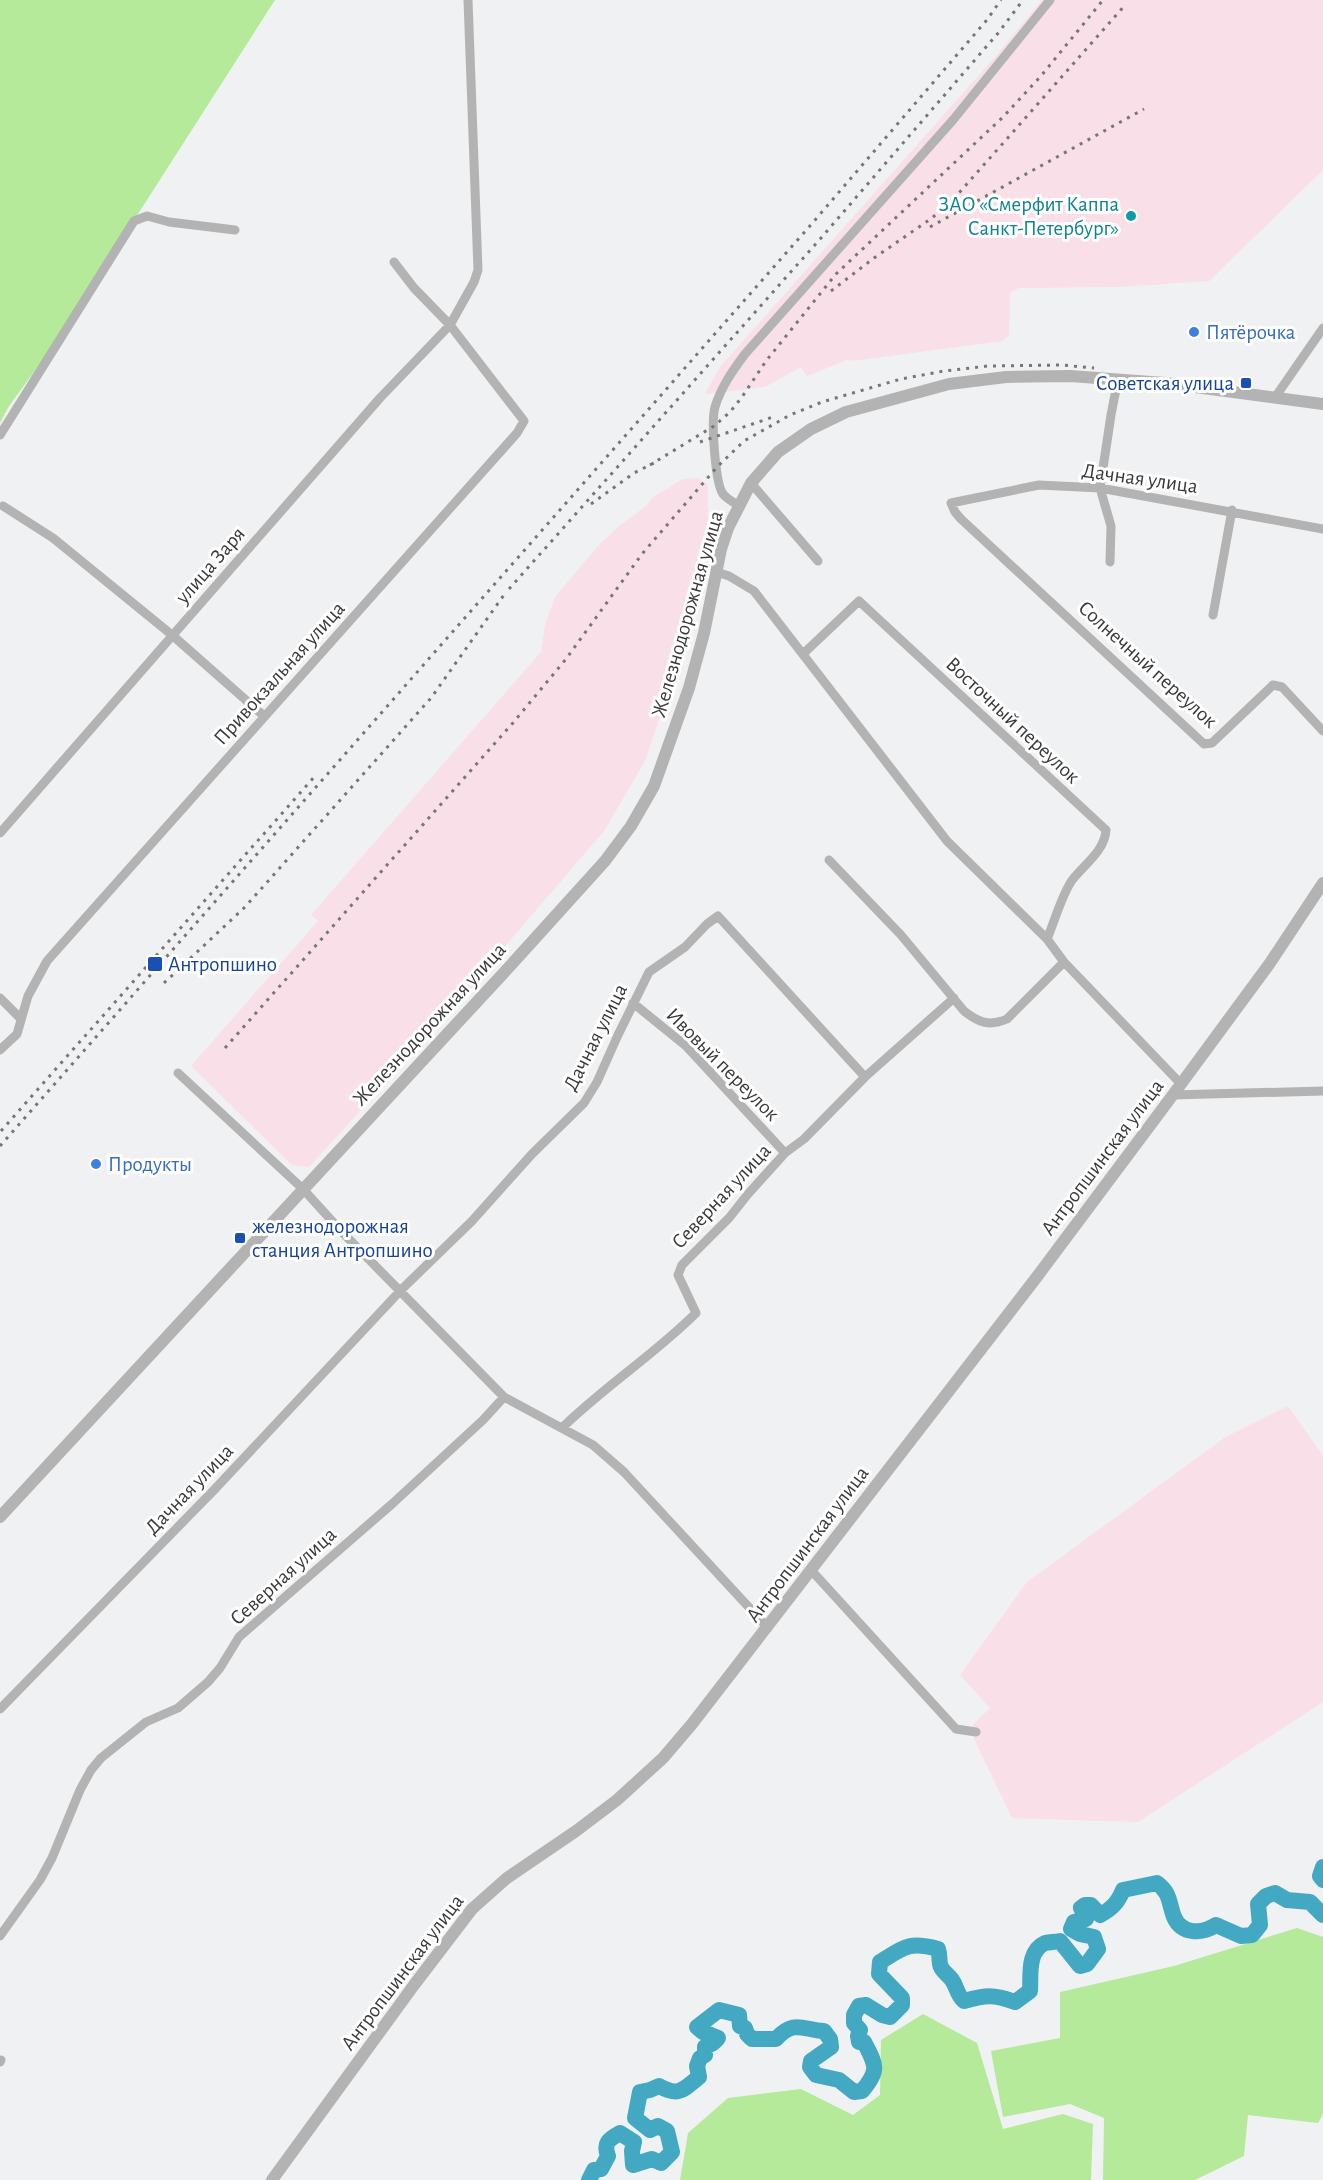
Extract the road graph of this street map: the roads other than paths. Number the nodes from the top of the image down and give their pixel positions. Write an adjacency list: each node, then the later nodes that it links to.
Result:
1 (468, 0): 5 (street, улица Заря)
2 (1050, 0): 14 (street)
3 (235, 230): 10 (street)
4 (394, 262): 5 (street)
5 (450, 325): 22 (street, улица Заря); 24 (street, Привокзальная улица)
6 (1323, 328): 8 (street)
7 (1118, 379): 8 (street, Железнодорожная улица); 11 (street, Железнодорожная улица); 12 (street)
8 (1276, 396): 9 (street, Железнодорожная улица)
9 (1323, 404)
10 (0, 435)
11 (751, 483): 14 (street, Железнодорожная улица); 18 (street)
12 (1101, 488): 13 (street, Дачная улица); 16 (street, Дачная улица); 19 (street)
13 (951, 503): 25 (street, Солнечный переулок)
14 (738, 505): 20 (street, Железнодорожная улица)
15 (1, 506): 22 (street)
16 (1232, 510): 17 (street, Дачная улица); 21 (street)
17 (1323, 529)
18 (818, 561)
19 (1110, 561)
20 (716, 572): 23 (street); 42 (street, Железнодорожная улица)
21 (1213, 615)
22 (172, 635): 24 (street); 26 (street, улица Заря)
23 (804, 653): 29 (street); 29 (street, Восточный переулок)
24 (264, 717): 34 (street, Привокзальная улица)
25 (1323, 731)
26 (0, 833)
27 (829, 860): 32 (street)
28 (1323, 883): 38 (street, Антропшинская улица)
29 (1047, 939): 30 (street)
30 (1064, 962): 32 (street); 38 (street)
31 (0, 998): 34 (street)
32 (954, 998): 37 (street, Северная улица)
33 (633, 1003): 37 (street, Дачная улица); 41 (street, Ивовый переулок); 43 (street, Дачная улица)
34 (21, 1019): 35 (street, Привокзальная улица)
35 (0, 1050)
36 (178, 1073): 42 (street)
37 (865, 1077): 41 (street, Северная улица)
38 (1182, 1084): 40 (street, Антропшинская улица)
39 (1323, 1091): 40 (street)
40 (1172, 1095): 47 (street, Антропшинская улица)
41 (785, 1153): 45 (street, Северная улица)
42 (303, 1189): 43 (street); 46 (street, Железнодорожная улица)
43 (401, 1290): 44 (street); 49 (street, Дачная улица)
44 (504, 1397): 45 (street); 51 (street, Северная улица)
45 (563, 1428): 48 (street)
46 (0, 1517)
47 (811, 1570): 48 (street, Антропшинская улица); 50 (street)
48 (768, 1628): 52 (street, Антропшинская улица)
49 (0, 1709)
50 (976, 1732)
51 (0, 1936)
52 (272, 2180)

